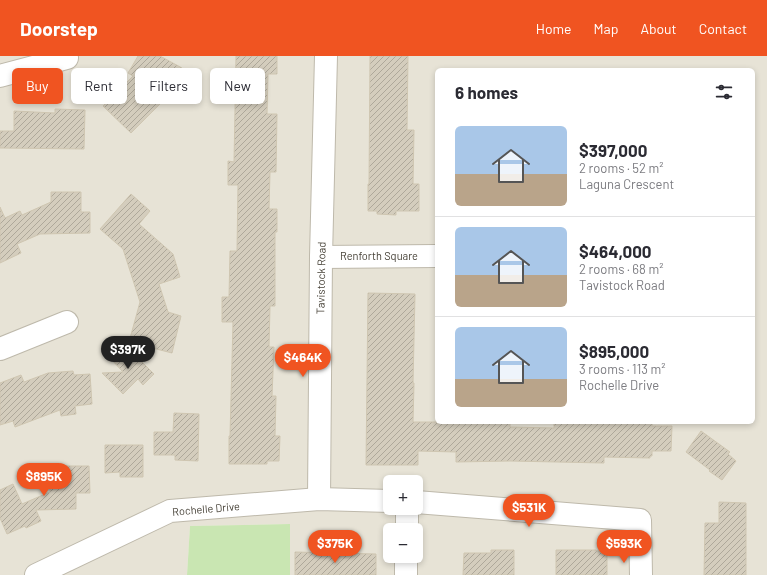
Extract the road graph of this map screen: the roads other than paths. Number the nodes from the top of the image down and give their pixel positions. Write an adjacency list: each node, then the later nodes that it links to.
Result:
1 (326, 56): 5 (street, Tavistock Road)
2 (67, 58): 3 (street)
3 (0, 76)
4 (435, 256): 5 (street, Renforth Square)
5 (322, 257): 8 (street, Tavistock Road)
6 (67, 322): 7 (street)
7 (0, 349)
8 (319, 499): 9 (street, Rochelle Drive); 12 (street, Rochelle Drive)
9 (383, 501)
10 (423, 503): 14 (street)
11 (406, 563): 13 (street)
12 (36, 575)
13 (406, 575)
14 (641, 575)

